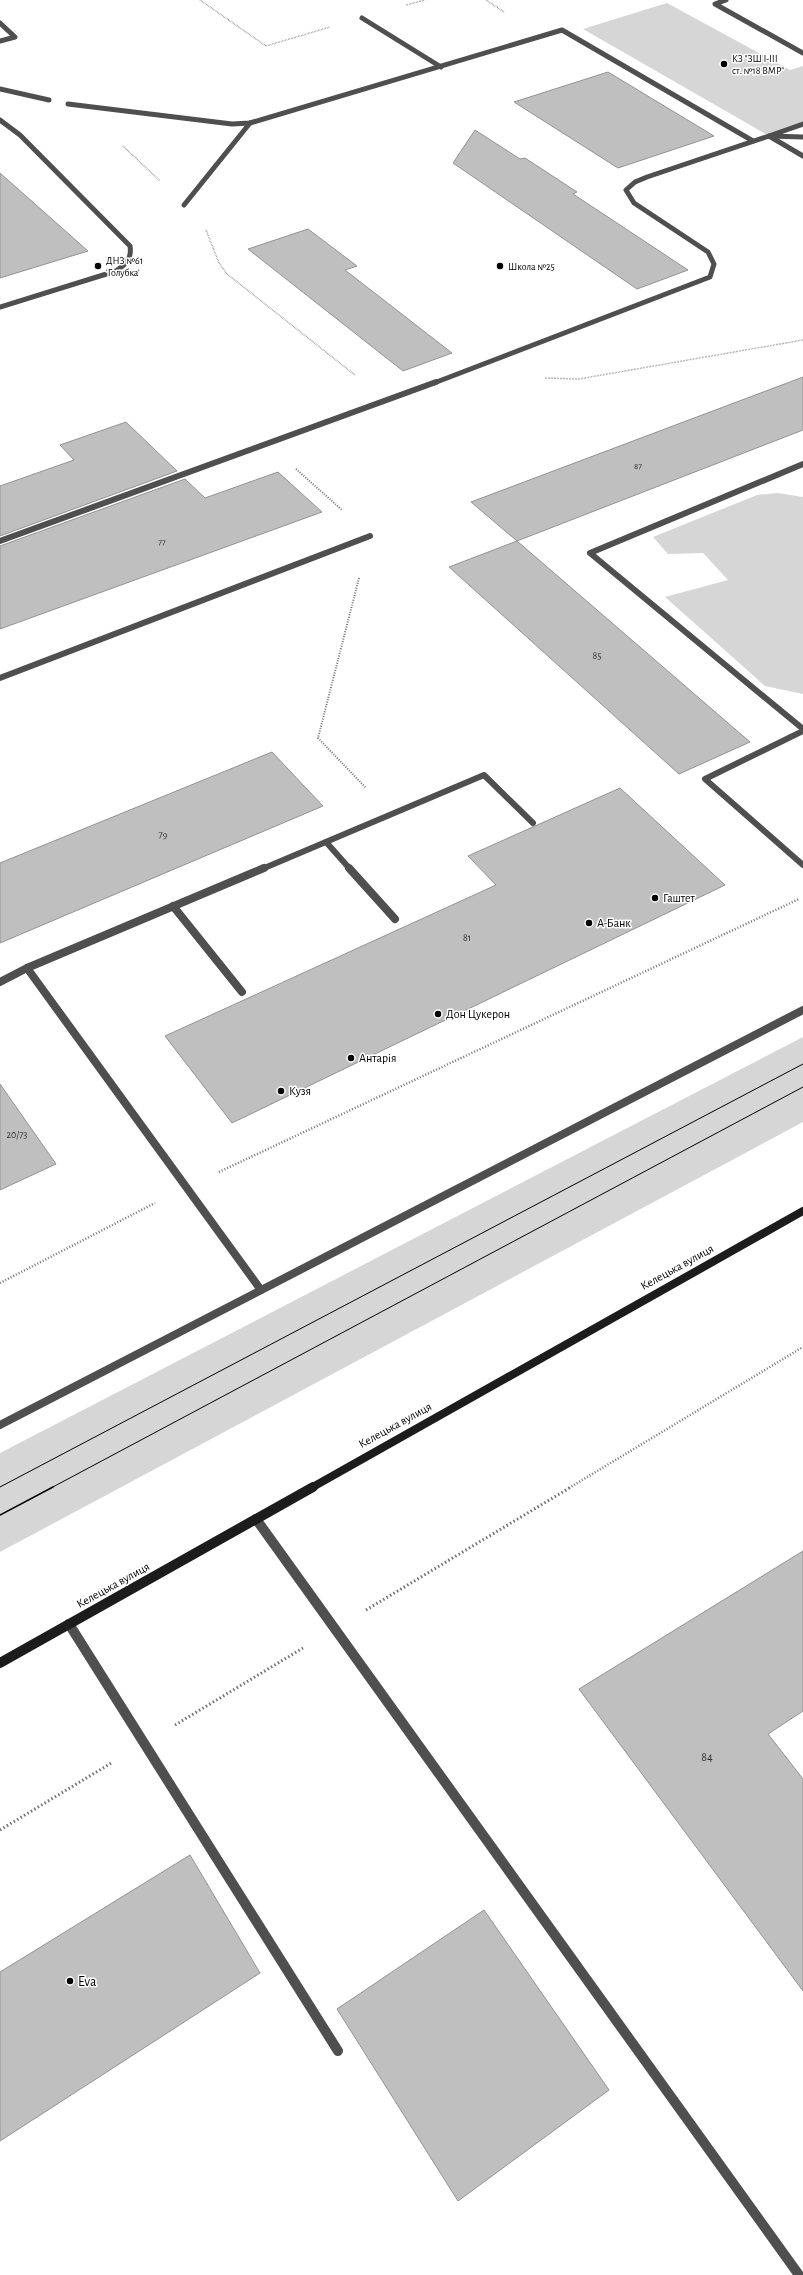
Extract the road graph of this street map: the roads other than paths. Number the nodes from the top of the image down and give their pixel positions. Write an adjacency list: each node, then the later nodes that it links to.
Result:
1 (726, 0): 5 (street)
2 (362, 18): 6 (street)
3 (0, 23): 4 (street)
4 (0, 41)
5 (803, 52)
6 (441, 67): 11 (street); 15 (street)
7 (0, 90): 8 (street)
8 (49, 100)
9 (68, 104): 11 (street)
10 (0, 120): 18 (street)
11 (250, 123): 17 (street)
12 (803, 124): 13 (street)
13 (769, 136): 14 (street); 15 (street); 16 (street)
14 (803, 137)
15 (753, 140): 21 (street)
16 (803, 156)
17 (184, 205)
18 (0, 307)
19 (803, 464): 23 (street)
20 (370, 536): 22 (street)
21 (0, 541)
22 (0, 678)
23 (803, 730): 26 (street)
24 (533, 823): 25 (street)
25 (326, 842): 27 (street); 28 (street)
26 (803, 865)
27 (172, 906): 29 (street); 31 (street)
28 (394, 920)
29 (27, 968): 30 (street); 34 (street)
30 (0, 982)
31 (242, 992)
32 (803, 1010): 34 (street)
33 (803, 1211): 36 (main road, Келецька вулиця)
34 (261, 1290): 35 (street)
35 (0, 1425)
36 (256, 1519): 37 (main road, Келецька вулиця); 40 (street)
37 (69, 1624): 38 (main road, Келецька вулиця); 39 (street)
38 (0, 1663)
39 (338, 2051)
40 (799, 2275)

